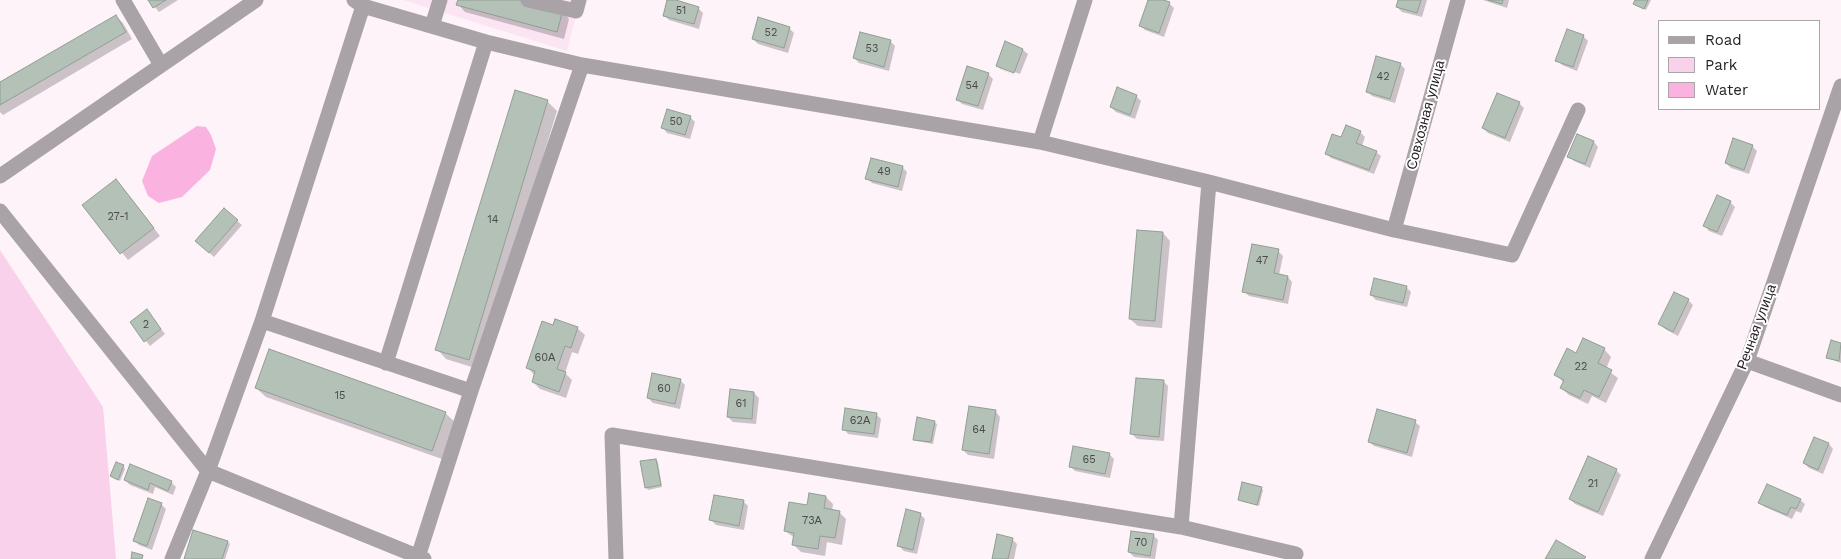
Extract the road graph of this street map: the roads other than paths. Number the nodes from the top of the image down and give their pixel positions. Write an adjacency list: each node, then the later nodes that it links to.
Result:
1 (123, 0): 11 (street)
2 (256, 0): 11 (street)
3 (440, 0): 9 (street)
4 (528, 0): 5 (street)
5 (579, 0)
6 (1085, 0): 15 (street)
7 (1458, 0): 19 (street, Совхозная улица)
8 (359, 3): 9 (street); 20 (street)
9 (432, 26): 10 (street)
10 (486, 42): 12 (street); 22 (street)
11 (161, 64): 16 (street)
12 (582, 65): 15 (street); 23 (street)
13 (1841, 86): 21 (street, Речная улица)
14 (1578, 110): 19 (street)
15 (1040, 142): 17 (street)
16 (0, 176)
17 (1208, 182): 19 (street); 26 (street)
18 (0, 211): 25 (street)
19 (1394, 230)
20 (262, 322): 22 (street); 25 (street)
21 (1747, 361): 24 (street); 31 (street, Речная улица)
22 (386, 362): 23 (street)
23 (471, 391): 28 (street)
24 (1841, 395)
25 (208, 471): 28 (street); 29 (street)
26 (1181, 527): 27 (street); 30 (street)
27 (1296, 554)
28 (420, 558)
29 (172, 559)
30 (616, 559)
31 (1652, 559)

